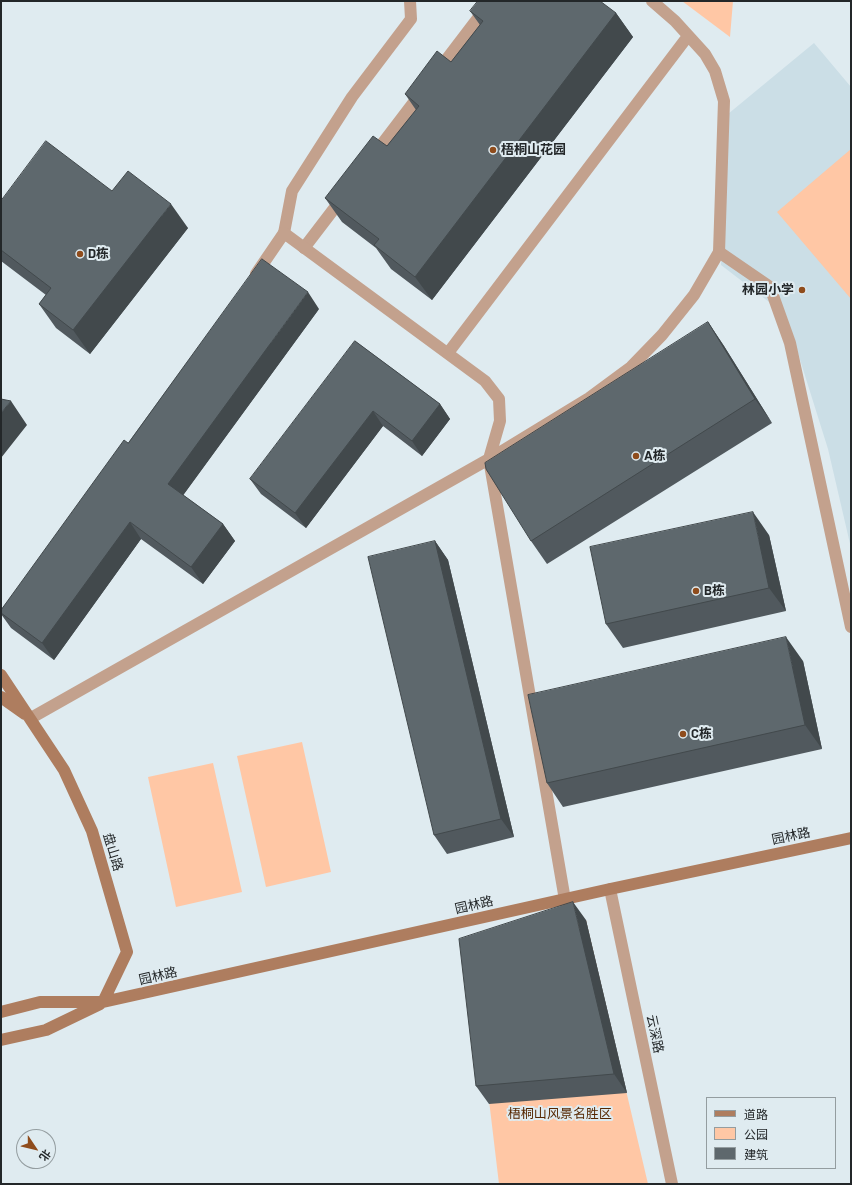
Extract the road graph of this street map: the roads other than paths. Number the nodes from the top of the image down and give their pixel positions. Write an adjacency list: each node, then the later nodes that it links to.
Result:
1 (410, 1): 7 (street)
2 (491, 1): 5 (street)
3 (652, 1): 4 (street)
4 (688, 36): 9 (street); 11 (street)
5 (366, 165)
6 (352, 184): 8 (street)
7 (284, 233): 8 (street); 10 (street)
8 (304, 248): 11 (street)
9 (719, 252): 12 (street); 13 (street)
10 (248, 285)
11 (448, 354): 12 (street)
12 (489, 459): 16 (street); 19 (street)
13 (851, 627)
14 (1, 674): 16 (street, 盘山路)
15 (1, 697): 16 (street, 盘山路)
16 (30, 718): 20 (street, 盘山路)
17 (851, 838): 18 (street, 园林路)
18 (610, 889): 19 (street, 园林路); 23 (street, 云深路)
19 (565, 900): 20 (street, 园林路)
20 (103, 1002): 21 (street, 园林路); 22 (street, 园林路)
21 (1, 1012)
22 (1, 1040)
23 (672, 1184)

